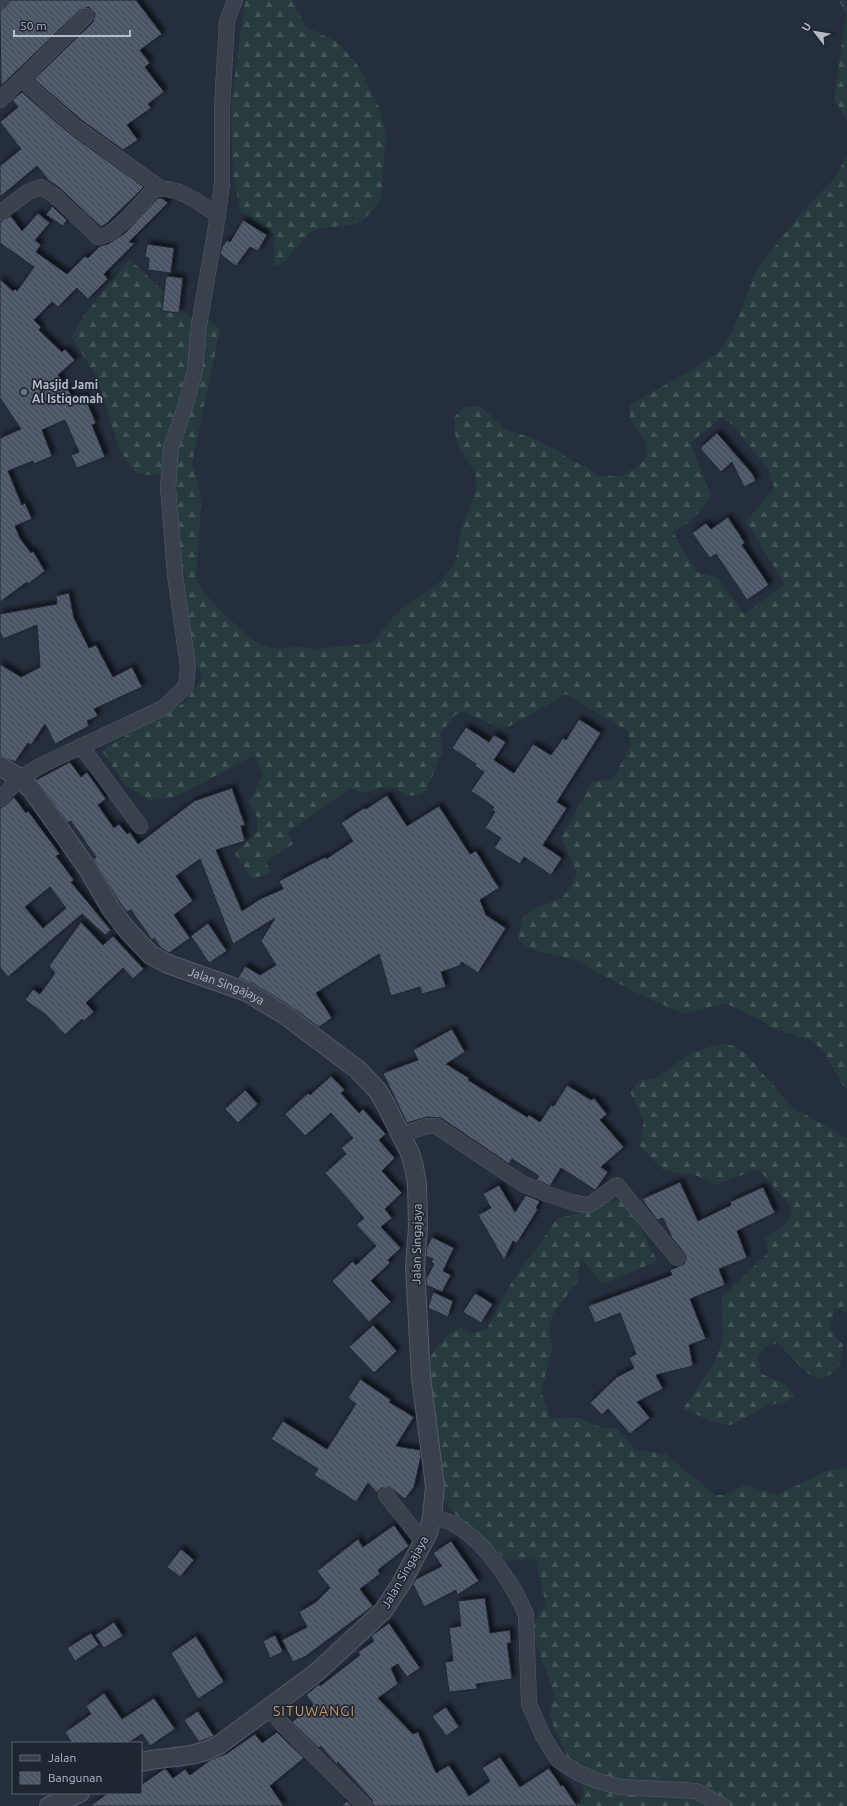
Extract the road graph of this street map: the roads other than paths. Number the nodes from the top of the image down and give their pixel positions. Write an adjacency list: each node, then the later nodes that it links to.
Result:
1 (235, 0): 7 (street)
2 (86, 16): 3 (street)
3 (22, 80): 4 (street); 5 (street)
4 (0, 100)
5 (160, 188): 6 (street); 7 (street)
6 (0, 213)
7 (218, 215): 8 (street)
8 (81, 746): 10 (street); 12 (street)
9 (0, 766): 10 (street, Jalan Singajaya)
10 (20, 778): 11 (street); 13 (street, Jalan Singajaya)
11 (0, 799)
12 (140, 826)
13 (400, 1135): 14 (street); 16 (street, Jalan Singajaya)
14 (677, 1258)
15 (386, 1495): 17 (street)
16 (432, 1517): 17 (street, Jalan Singajaya); 23 (street)
17 (423, 1542): 18 (street, Jalan Singajaya)
18 (269, 1708): 19 (street, Jalan Singajaya); 22 (street)
19 (142, 1762)
20 (78, 1794): 21 (street)
21 (49, 1806)
22 (365, 1806)
23 (724, 1806)

